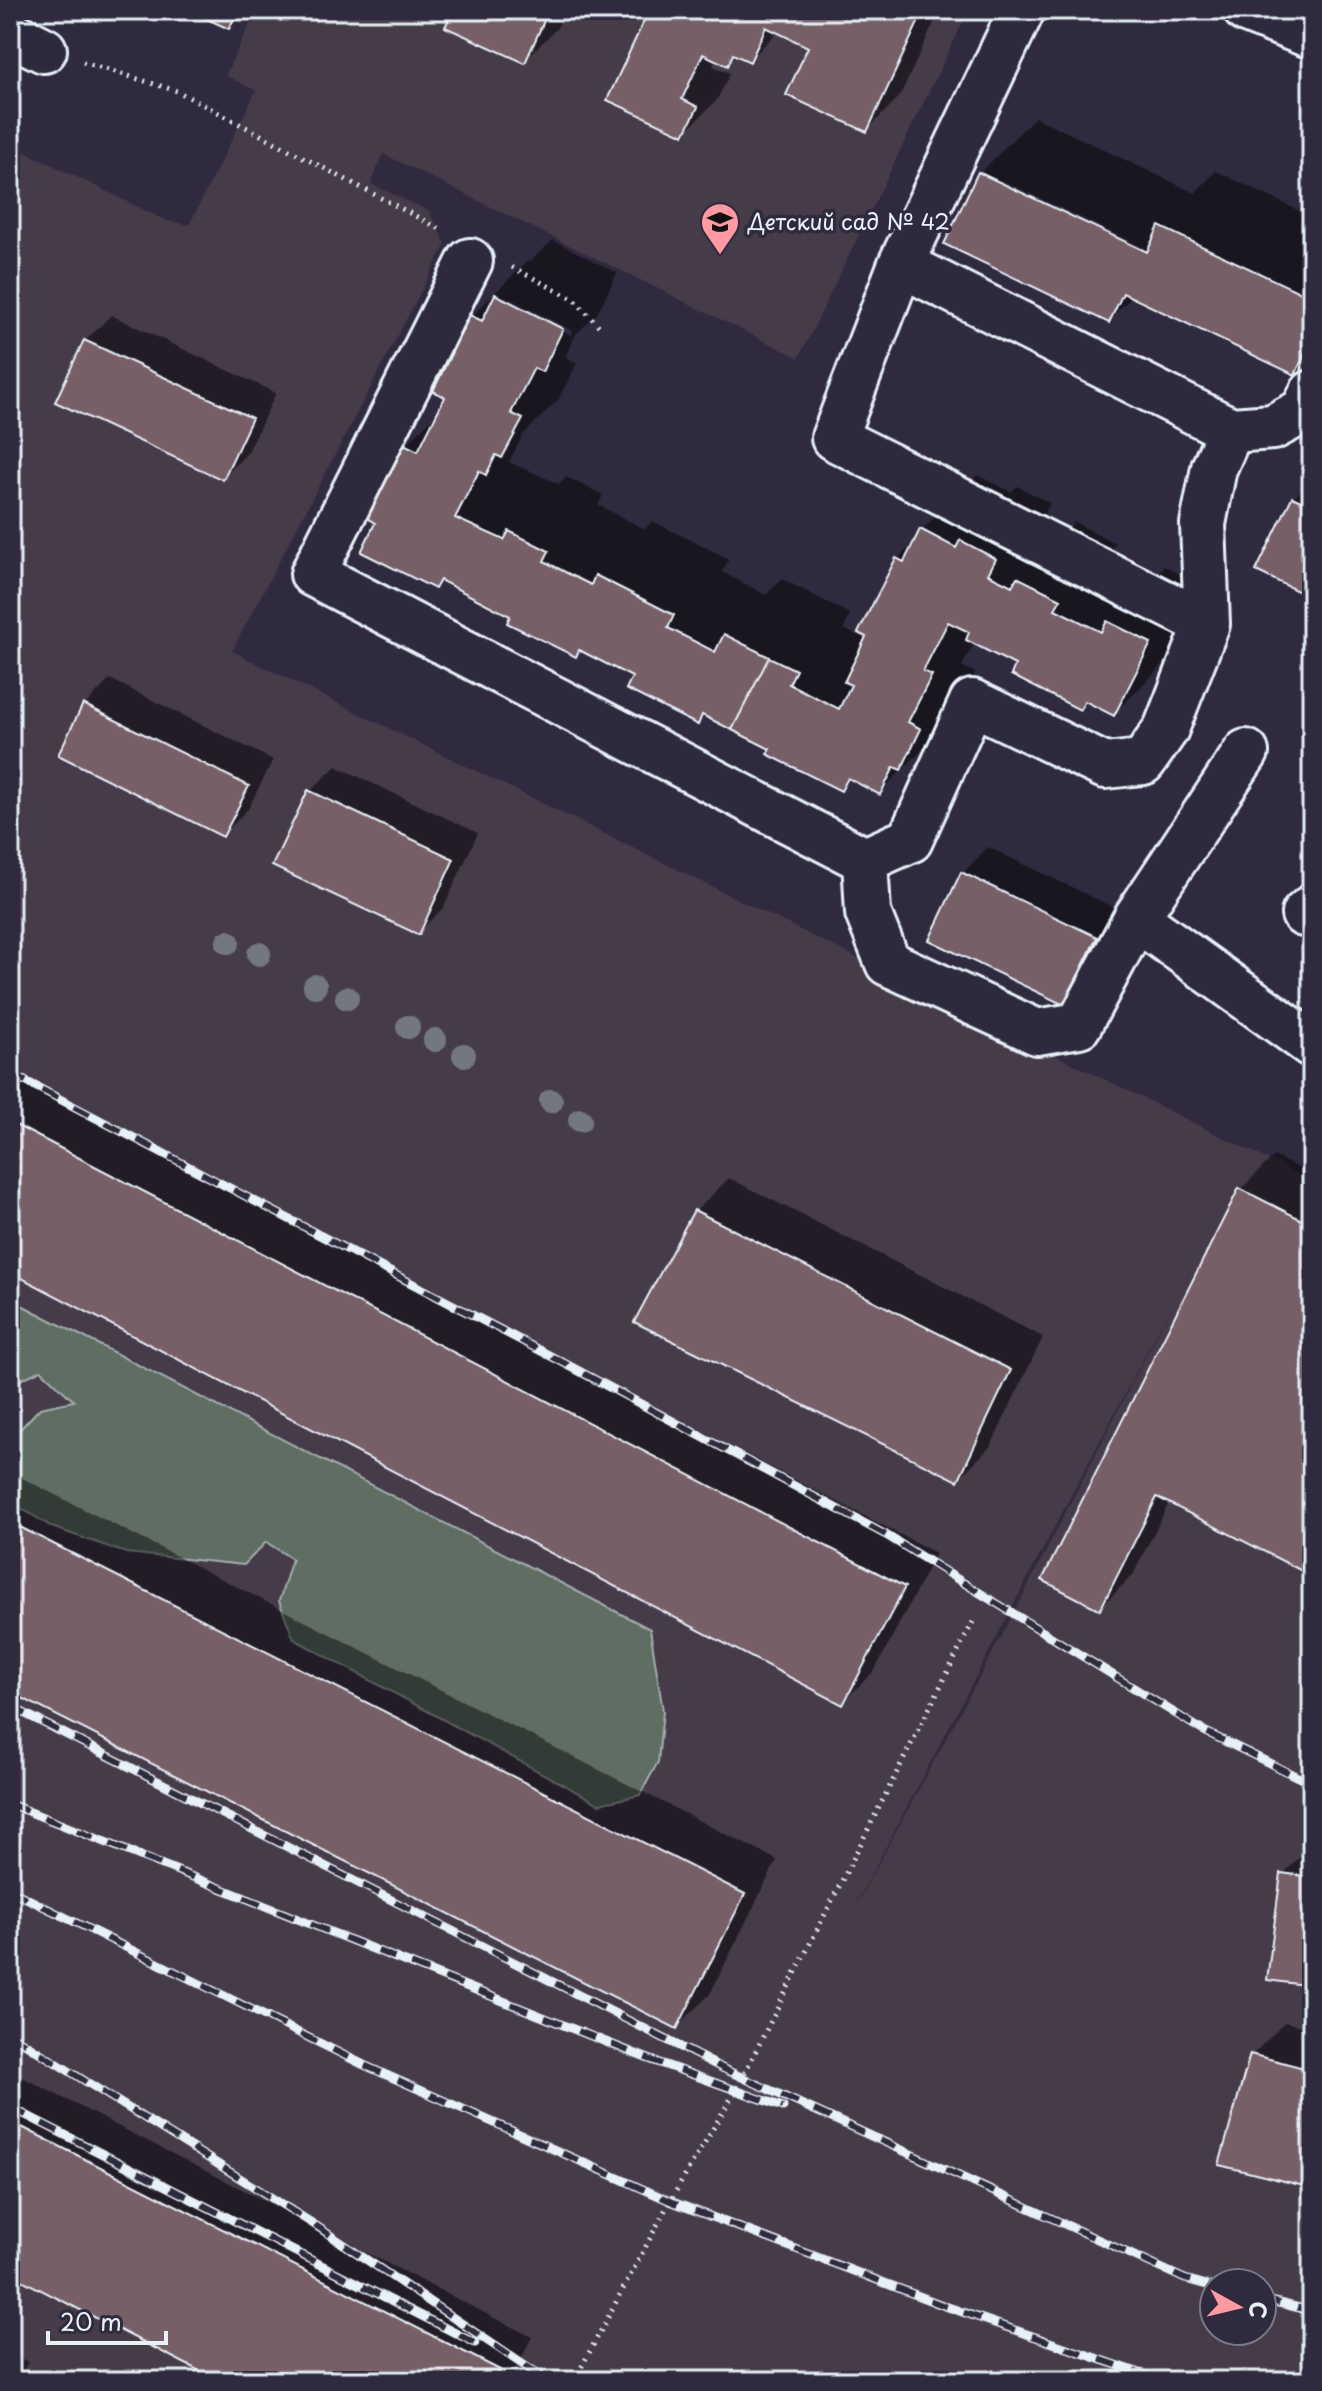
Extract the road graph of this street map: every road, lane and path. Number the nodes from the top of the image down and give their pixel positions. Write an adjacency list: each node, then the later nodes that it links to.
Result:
1 (1022, 10): 6 (lane)
2 (1246, 10): 3 (lane)
3 (1312, 36)
4 (27, 41): 5 (path)
5 (476, 253): 7 (path); 12 (lane)
6 (901, 264): 9 (lane); 10 (lane)
7 (599, 326)
8 (1312, 393): 9 (lane)
9 (1231, 430): 10 (lane)
10 (1207, 624): 12 (lane)
11 (1246, 752): 13 (lane)
12 (865, 860): 13 (lane)
13 (1136, 918): 14 (lane)
14 (1312, 1045)
15 (973, 1622): 16 (path)
16 (574, 2381)

